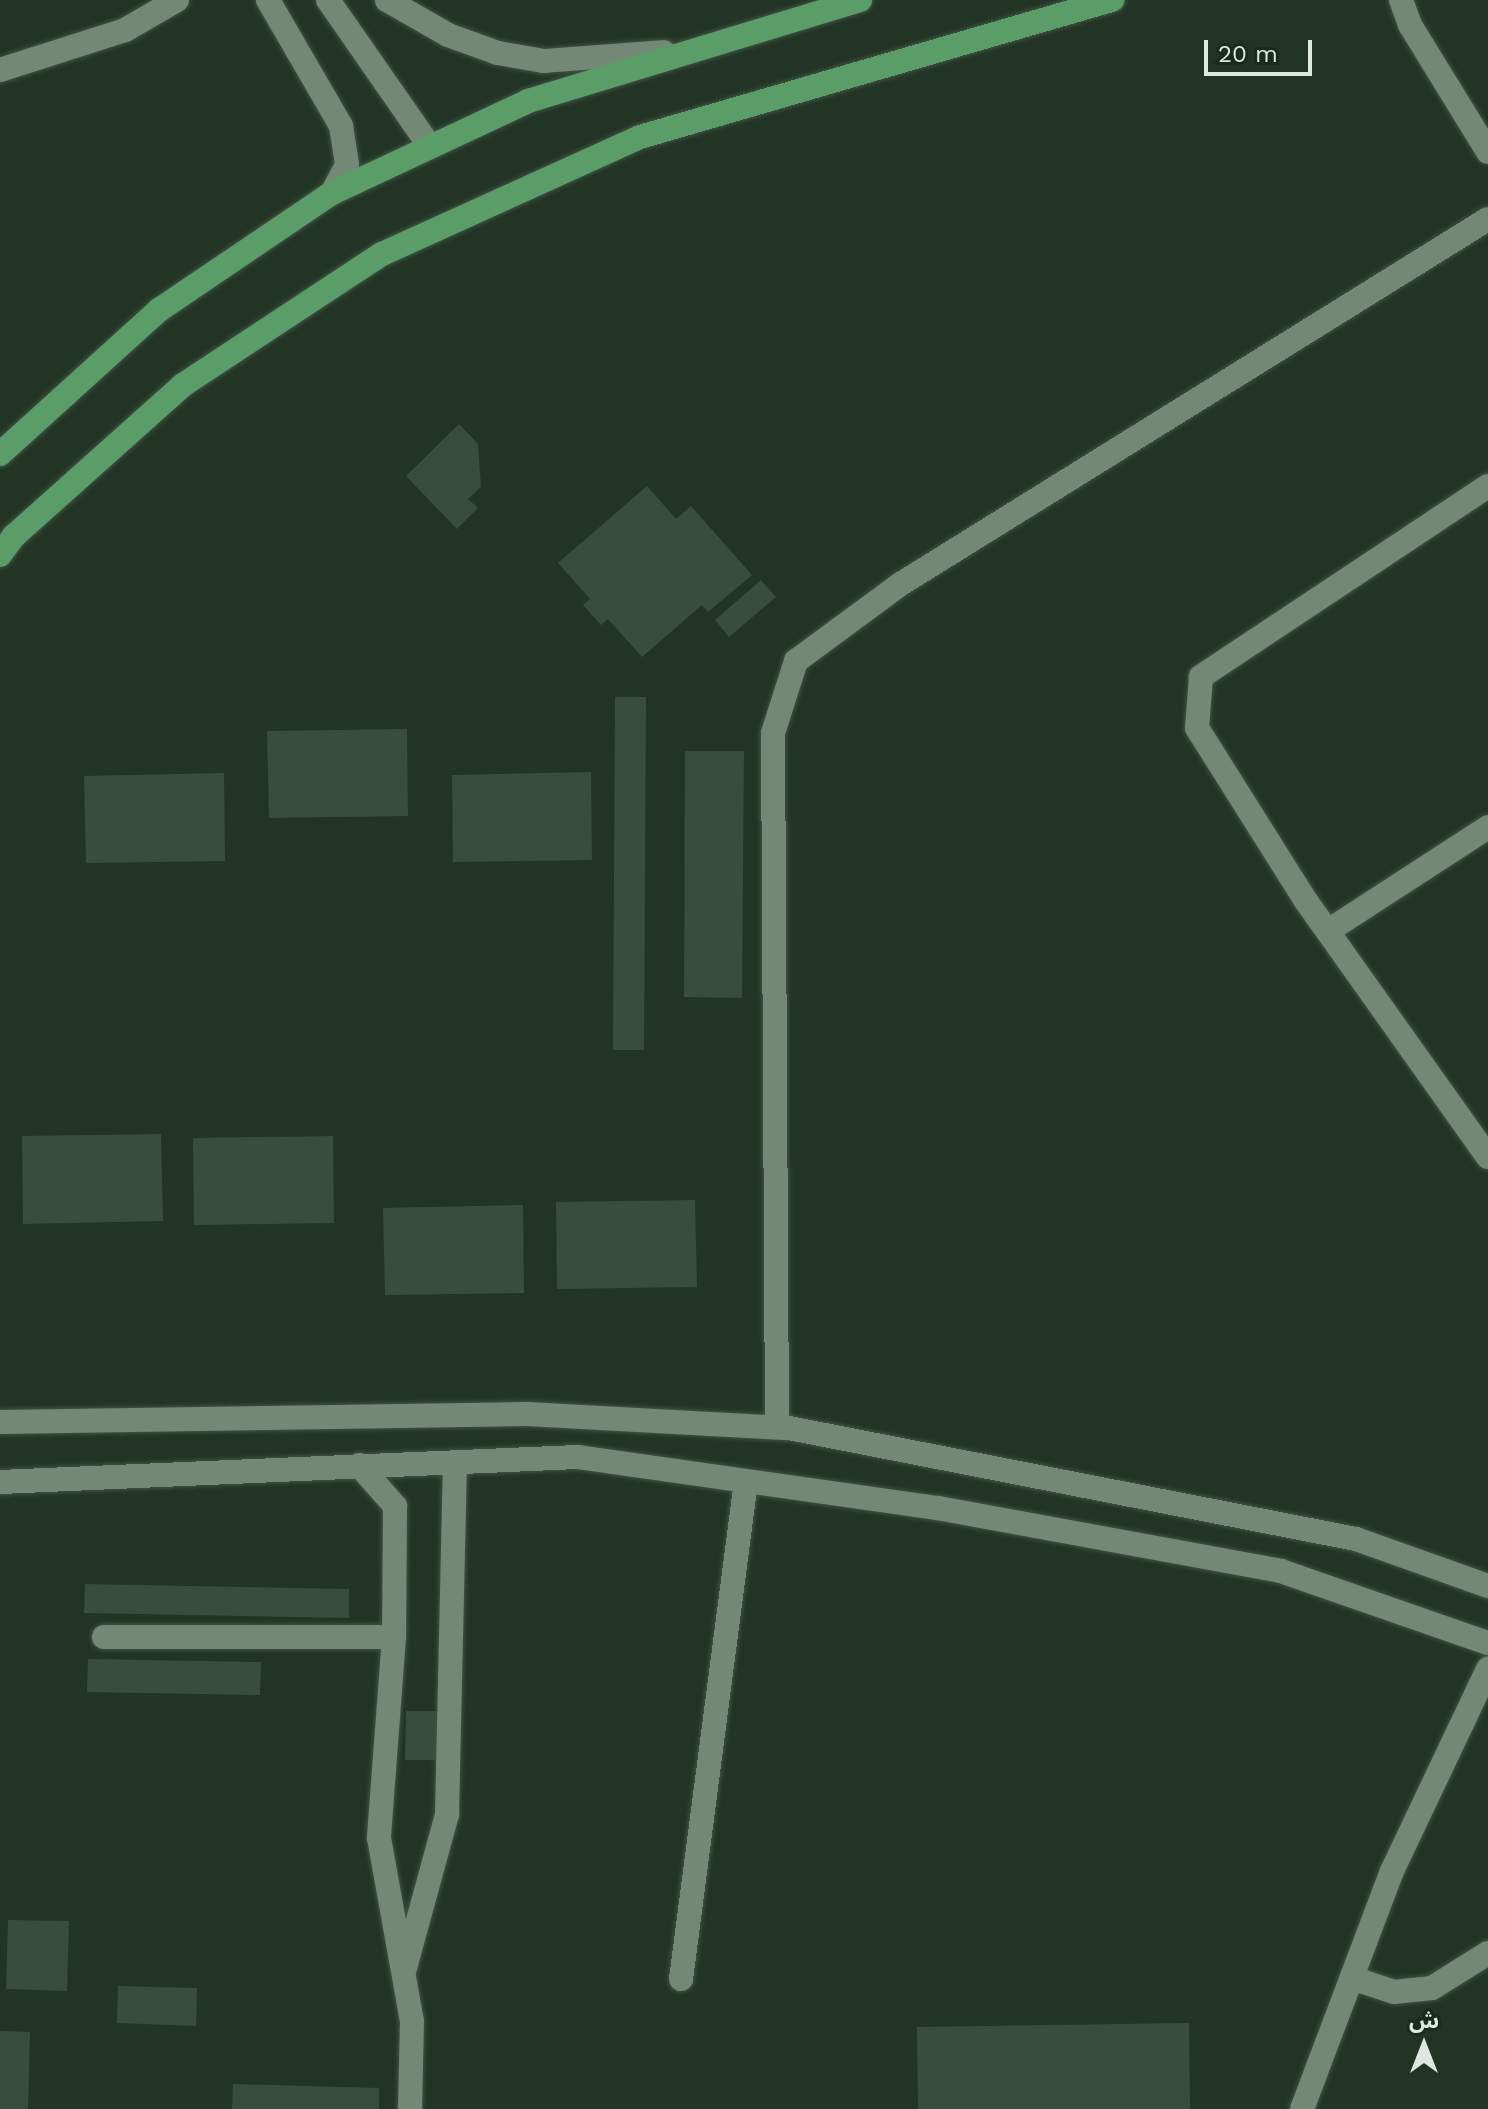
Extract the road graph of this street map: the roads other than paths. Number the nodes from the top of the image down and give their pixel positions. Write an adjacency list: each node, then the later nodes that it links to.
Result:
1 (177, 0): 9 (street)
2 (268, 0): 12 (street)
3 (328, 0): 10 (street)
4 (387, 0): 8 (street)
5 (860, 0): 8 (main road)
6 (1113, 0): 16 (main road)
7 (1401, 0): 11 (street)
8 (687, 49): 10 (main road)
9 (0, 70)
10 (428, 144): 12 (main road)
11 (1488, 152)
12 (332, 193): 14 (main road)
13 (1488, 219): 21 (street)
14 (0, 454)
15 (1488, 486): 18 (street)
16 (0, 555)
17 (1488, 827): 18 (street)
18 (1328, 931): 19 (street)
19 (1485, 1148)
20 (0, 1422): 21 (street)
21 (777, 1427): 26 (street)
22 (455, 1463): 23 (street); 24 (street); 32 (street)
23 (359, 1465): 25 (street); 28 (street)
24 (746, 1481): 29 (street); 34 (street)
25 (0, 1482)
26 (1488, 1586)
27 (104, 1637): 28 (street)
28 (394, 1637): 32 (street)
29 (1488, 1643)
30 (1488, 1669): 33 (street)
31 (1488, 1953): 33 (street)
32 (403, 1974): 35 (street)
33 (1352, 1978): 36 (street)
34 (681, 1979)
35 (410, 2109)
36 (1302, 2109)

